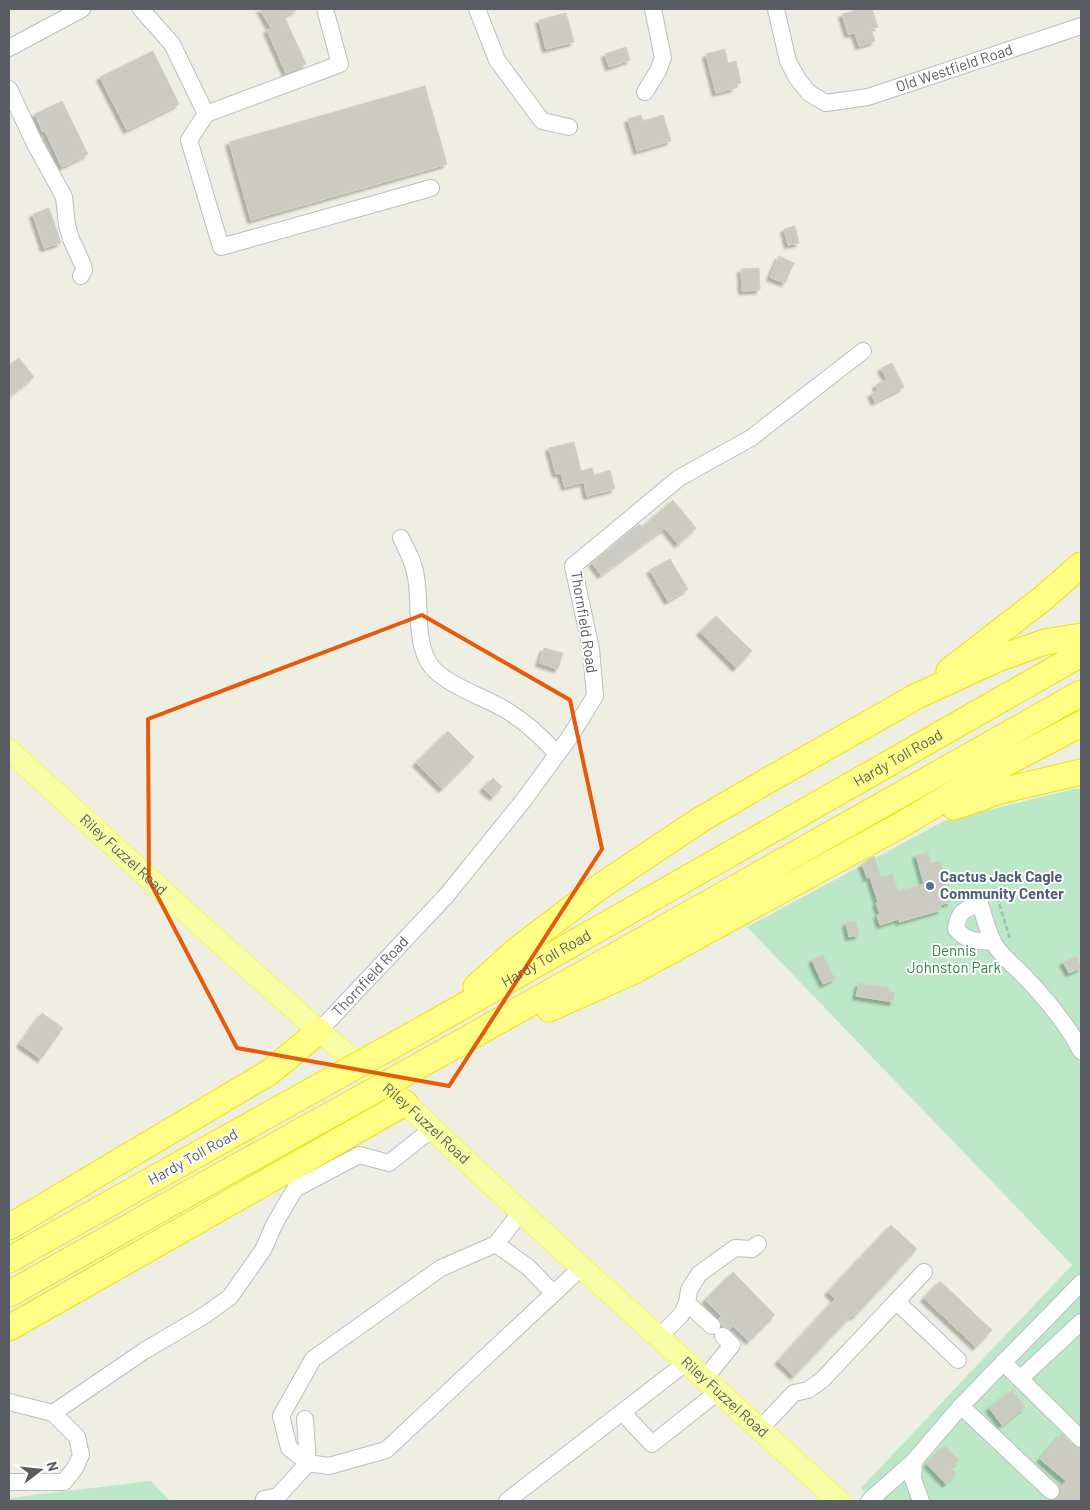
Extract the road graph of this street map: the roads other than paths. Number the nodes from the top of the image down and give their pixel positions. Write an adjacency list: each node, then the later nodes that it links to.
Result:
1 (82, 9): 8 (street)
2 (141, 9): 11 (street)
3 (325, 9): 11 (street)
4 (477, 9): 12 (street)
5 (653, 9): 10 (street)
6 (776, 9): 7 (street, Old Westfield Road)
7 (1081, 26)
8 (9, 48)
9 (9, 89): 14 (street)
10 (645, 92)
11 (206, 114): 13 (street)
12 (569, 127)
13 (431, 188)
14 (81, 276)
15 (864, 351): 24 (street, Thornfield Road)
16 (401, 538): 24 (street)
17 (1081, 565): 21 (highway)
18 (1081, 636): 21 (highway)
19 (1081, 654): 28 (highway, Hardy Toll Road)
20 (1081, 693): 29 (highway, Hardy Toll Road)
21 (917, 696): 28 (highway)
22 (1081, 724): 26 (highway)
23 (9, 750): 30 (main road, Riley Fuzzel Road)
24 (557, 754): 30 (street, Thornfield Road)
25 (1081, 772): 26 (highway)
26 (998, 780): 29 (highway)
27 (993, 942): 31 (street)
28 (436, 1021): 38 (highway, Hardy Toll Road, bridge)
29 (482, 1030): 43 (highway, Hardy Toll Road, bridge)
30 (319, 1031): 32 (main road, Riley Fuzzel Road); 35 (highway)
31 (1081, 1052)
32 (405, 1103): 33 (main road, Riley Fuzzel Road); 47 (highway)
33 (432, 1128): 34 (main road, Riley Fuzzel Road); 57 (street)
34 (521, 1212): 36 (street); 39 (main road, Riley Fuzzel Road)
35 (9, 1227)
36 (496, 1244): 42 (street); 62 (street)
37 (758, 1244): 45 (street)
38 (9, 1260)
39 (582, 1267): 42 (street); 48 (main road, Riley Fuzzel Road)
40 (924, 1272): 44 (street)
41 (1081, 1283): 51 (street)
42 (553, 1293): 62 (street)
43 (9, 1294)
44 (896, 1302): 49 (street); 59 (street)
45 (687, 1303): 48 (street); 53 (street)
46 (1081, 1322): 52 (street)
47 (9, 1328)
48 (659, 1337): 50 (main road, Riley Fuzzel Road)
49 (958, 1360)
50 (687, 1362): 53 (main road, Riley Fuzzel Road); 56 (street)
51 (1003, 1362): 52 (street); 55 (street)
52 (1020, 1379): 60 (street)
53 (712, 1385): 56 (street); 59 (main road, Riley Fuzzel Road)
54 (9, 1402): 57 (street)
55 (961, 1406): 61 (street); 64 (street)
56 (622, 1412): 66 (street)
57 (53, 1413): 63 (street)
58 (305, 1419): 62 (street)
59 (760, 1428): 67 (main road, Riley Fuzzel Road)
60 (1081, 1439)
61 (914, 1460): 68 (street); 69 (street)
62 (308, 1463): 65 (street)
63 (9, 1482)
64 (1051, 1491)
65 (264, 1499)
66 (506, 1501)
67 (839, 1501)
68 (869, 1501)
69 (921, 1501)

